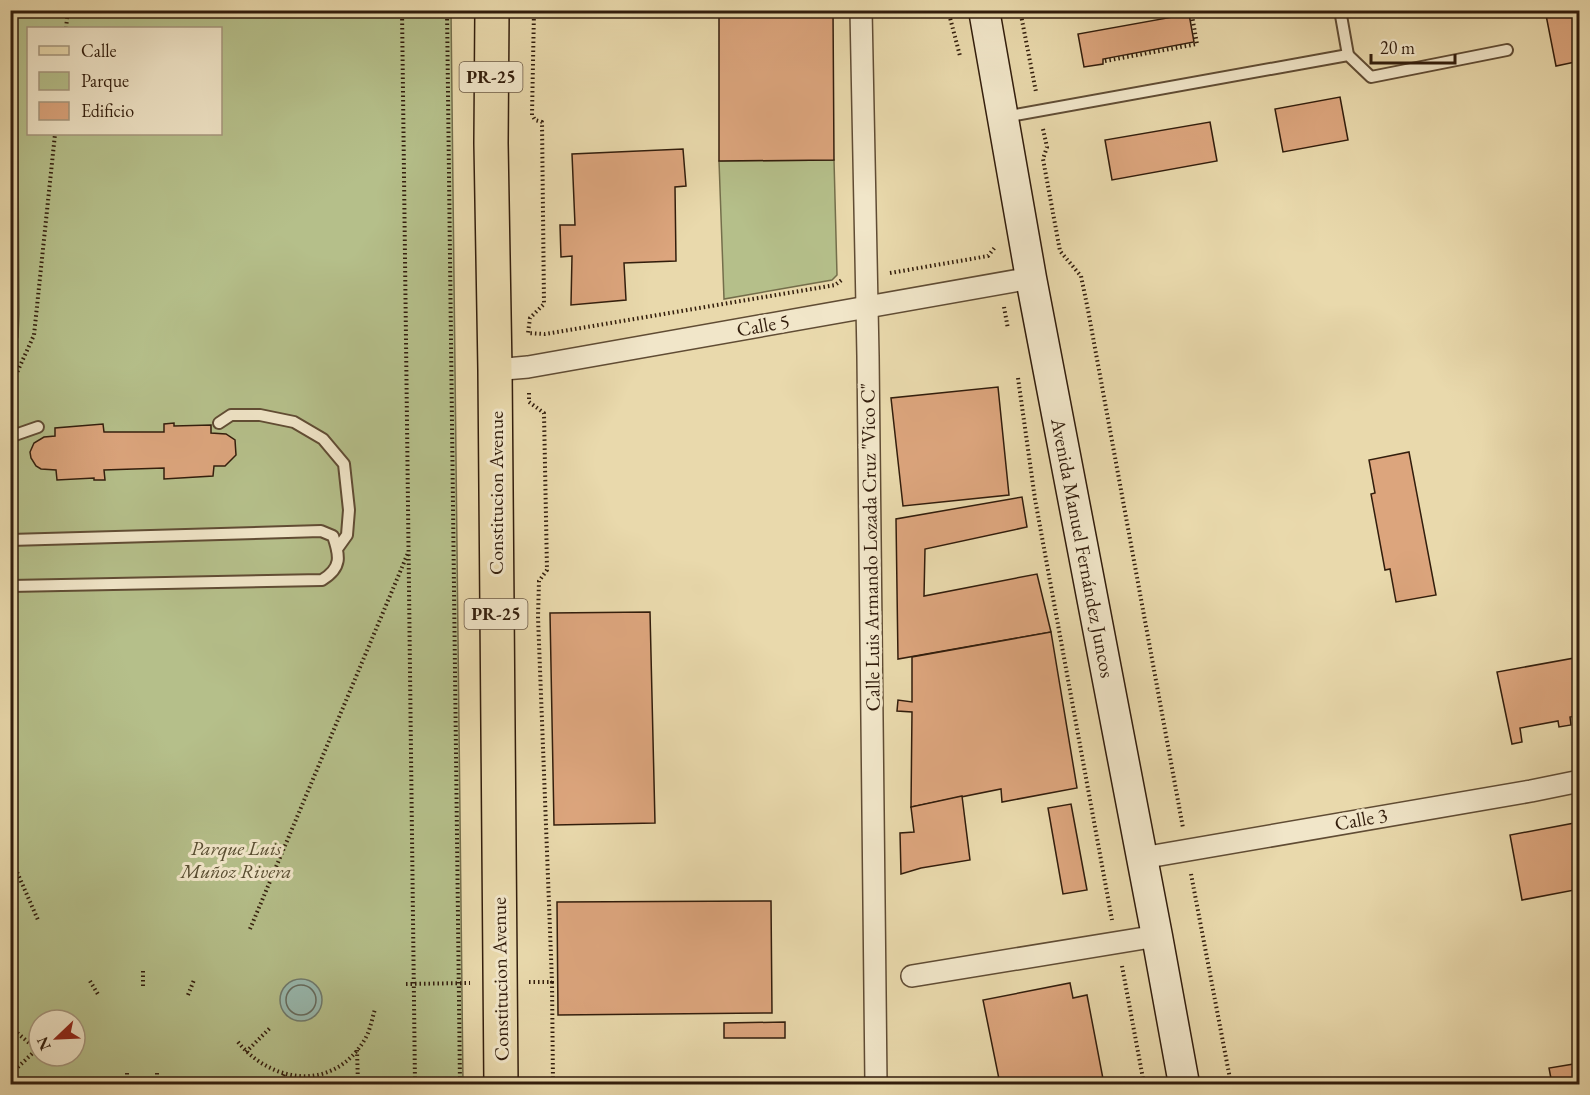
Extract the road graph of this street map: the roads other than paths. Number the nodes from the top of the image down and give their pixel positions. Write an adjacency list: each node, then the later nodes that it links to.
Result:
1 (492, 10): 10 (main road, Constitucion Avenue / PR-25)
2 (861, 10): 9 (street, Calle Luis Armando Lozada Cruz "Vico C")
3 (984, 10): 7 (main road, Avenida Manuel Fernández Juncos)
4 (1340, 10): 6 (lane)
5 (1507, 50): 6 (lane)
6 (1348, 55): 7 (lane)
7 (1004, 117): 8 (main road, Avenida Manuel Fernández Juncos)
8 (1031, 278): 9 (street, Calle 5); 18 (main road, Avenida Manuel Fernández Juncos)
9 (865, 307): 10 (street, Calle 5); 22 (street, Calle Luis Armando Lozada Cruz "Vico C")
10 (495, 370): 21 (main road, Constitucion Avenue / PR-25)
11 (219, 423): 15 (lane)
12 (38, 427): 13 (lane)
13 (10, 439)
14 (10, 540): 15 (lane)
15 (337, 549): 16 (lane)
16 (10, 586)
17 (1580, 781): 18 (street, Calle 3)
18 (1142, 858): 19 (main road, Avenida Manuel Fernández Juncos)
19 (1157, 936): 20 (street); 23 (main road, Avenida Manuel Fernández Juncos)
20 (912, 976)
21 (501, 1084)
22 (876, 1084)
23 (1184, 1084)

